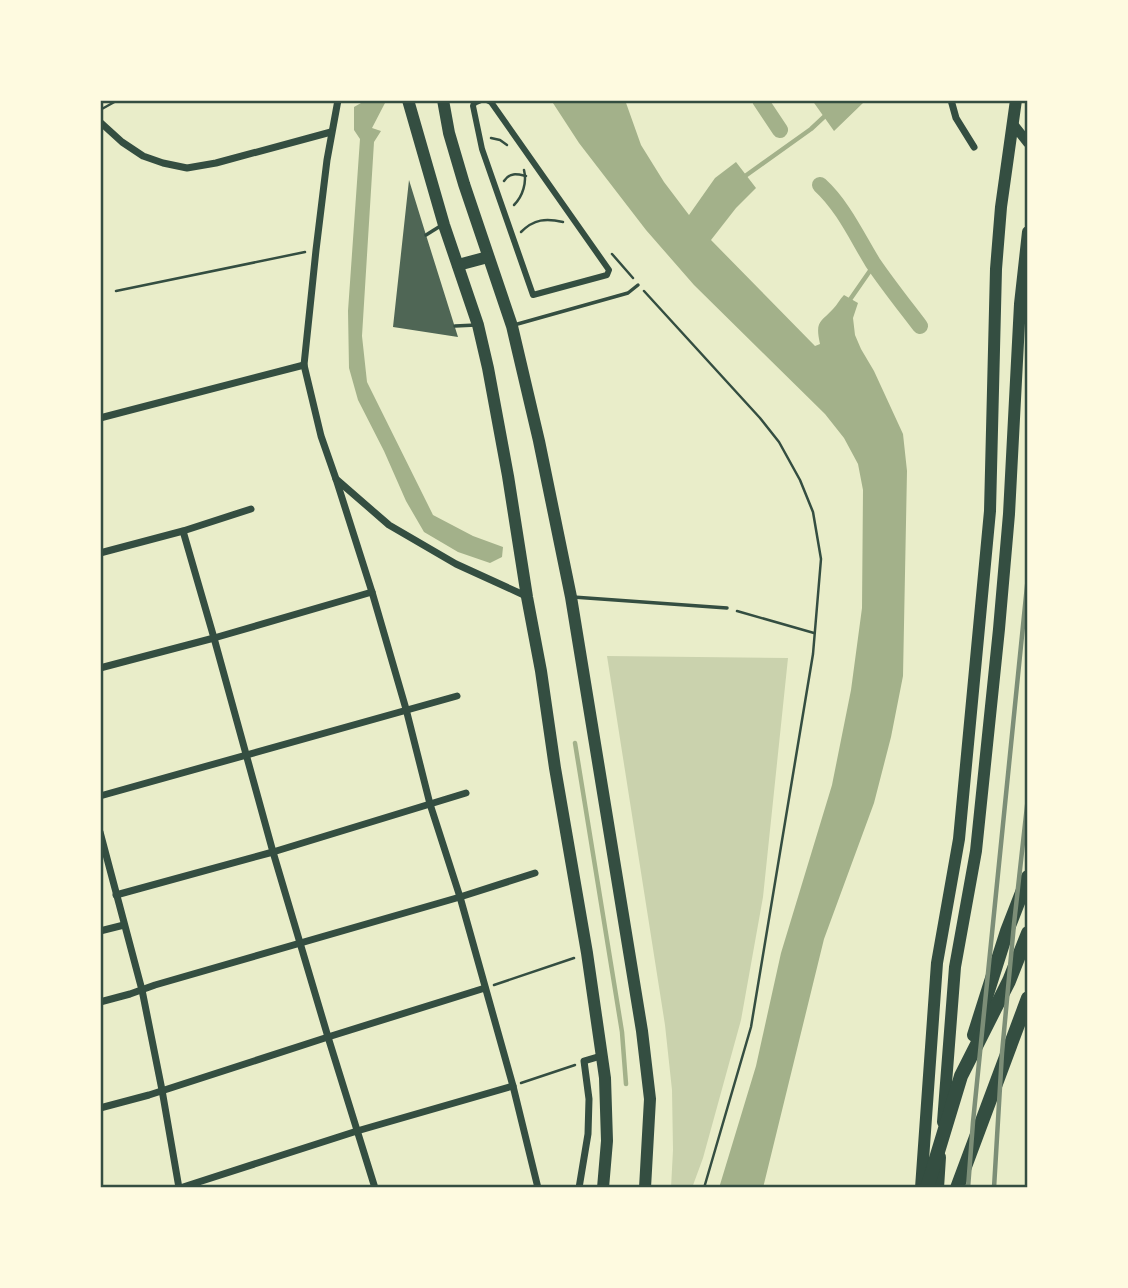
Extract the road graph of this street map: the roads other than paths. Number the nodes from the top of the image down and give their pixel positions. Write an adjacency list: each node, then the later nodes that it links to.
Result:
1 (338, 100): 11 (street)
2 (408, 100): 14 (main road)
3 (443, 100): 17 (main road)
4 (481, 100): 5 (street)
5 (487, 100)
6 (951, 100): 13 (street)
7 (1016, 100): 9 (main road)
8 (100, 122): 11 (street)
9 (1013, 124): 10 (main road); 12 (main road); 70 (main road)
10 (1028, 124)
11 (331, 132): 23 (street)
12 (1028, 143)
13 (974, 148)
14 (444, 225): 16 (lane); 18 (main road)
15 (1028, 232): 72 (main road)
16 (426, 235)
17 (488, 257): 18 (main road); 22 (main road)
18 (458, 265): 21 (main road)
19 (638, 285): 22 (lane)
20 (455, 326): 21 (lane)
21 (478, 326): 30 (main road)
22 (512, 326): 31 (main road)
23 (304, 365): 24 (street); 25 (street)
24 (100, 418)
25 (337, 479): 29 (street); 30 (street)
26 (251, 509): 27 (street)
27 (183, 531): 28 (street); 33 (street)
28 (100, 553)
29 (372, 592): 33 (street); 36 (street)
30 (527, 597): 58 (main road)
31 (571, 597): 32 (lane); 69 (main road)
32 (727, 608)
33 (214, 638): 34 (street); 37 (street)
34 (100, 668)
35 (457, 696): 36 (street)
36 (406, 709): 37 (street); 40 (street)
37 (247, 754): 39 (street); 42 (street)
38 (466, 793): 40 (street)
39 (100, 796)
40 (430, 804): 42 (street); 46 (street)
41 (100, 832): 45 (street)
42 (273, 852): 45 (street); 50 (street)
43 (535, 873): 46 (street)
44 (1028, 877): 59 (highway)
45 (116, 895): 47 (street)
46 (460, 897): 50 (street); 51 (street)
47 (124, 925): 48 (street); 52 (street)
48 (100, 931)
49 (1028, 933): 59 (highway)
50 (301, 943): 52 (street); 56 (street)
51 (485, 988): 56 (street); 60 (street)
52 (142, 990): 54 (street); 61 (street)
53 (1028, 998): 57 (highway)
54 (100, 1002)
55 (1028, 1011): 57 (highway)
56 (328, 1037): 61 (street); 63 (street)
57 (1013, 1038): 73 (highway)
58 (601, 1056): 67 (street); 68 (main road)
59 (961, 1076): 71 (highway)
60 (513, 1086): 63 (street); 66 (street)
61 (162, 1090): 62 (street); 64 (street)
62 (100, 1108)
63 (357, 1131): 64 (street); 65 (street)
64 (180, 1188)
65 (375, 1188)
66 (535, 1188)
67 (579, 1188)
68 (603, 1188)
69 (645, 1188)
70 (921, 1188)
71 (927, 1188)
72 (938, 1188)
73 (957, 1188)

